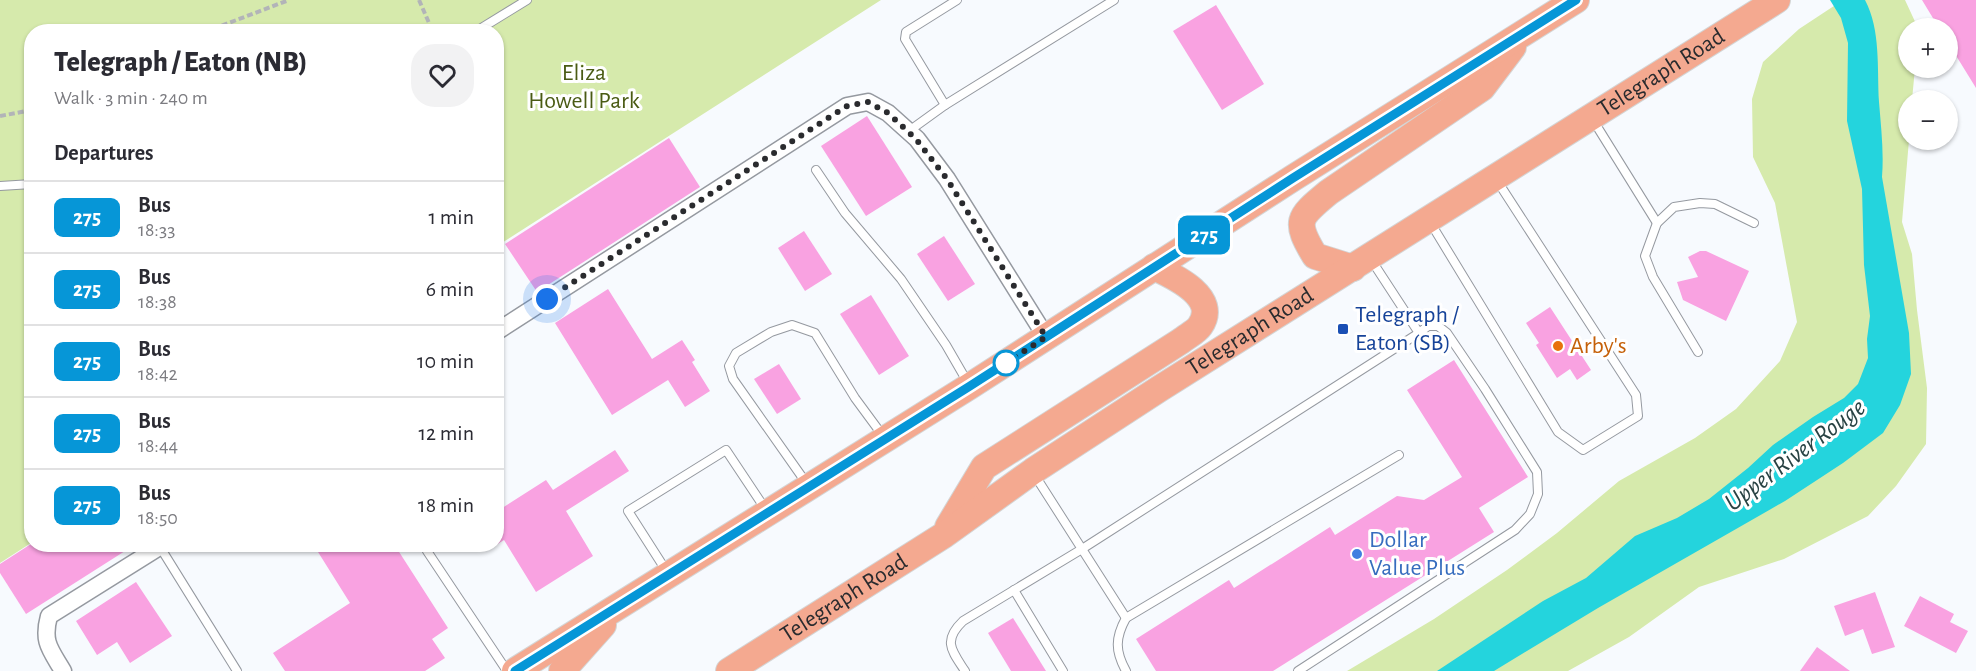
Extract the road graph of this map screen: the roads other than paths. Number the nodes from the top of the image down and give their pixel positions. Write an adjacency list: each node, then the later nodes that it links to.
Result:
1 (527, 0): 6 (lane)
2 (957, 0): 8 (lane)
3 (1114, 0): 8 (lane)
4 (1576, 0): 7 (main road)
5 (1777, 0): 9 (main road, Telegraph Road)
6 (488, 24)
7 (1525, 33): 18 (main road); 19 (main road)
8 (945, 105): 10 (lane)
9 (1591, 117): 12 (main road, Telegraph Road); 16 (lane)
10 (909, 131): 20 (street); 22 (street)
11 (816, 170): 24 (lane)
12 (1496, 178): 15 (main road, Telegraph Road); 15 (lane)
13 (24, 184): 14 (lane)
14 (0, 186)
15 (1428, 219): 18 (main road, Telegraph Road)
16 (1657, 223): 17 (lane); 23 (lane)
17 (1754, 223)
18 (1361, 263): 21 (lane); 27 (main road, Telegraph Road)
19 (1154, 267): 22 (main road); 30 (main road)
20 (504, 327)
21 (1419, 333): 31 (lane); 48 (lane)
22 (1046, 337): 24 (main road)
23 (1698, 352)
24 (970, 386): 25 (main road)
25 (885, 439): 28 (main road); 28 (lane)
26 (1399, 455): 38 (lane)
27 (1033, 471): 30 (main road, Telegraph Road); 31 (lane)
28 (808, 487): 29 (main road)
29 (768, 513): 35 (main road); 35 (lane)
30 (944, 535): 39 (main road, Telegraph Road)
31 (1082, 549): 36 (lane); 38 (lane)
32 (152, 552): 40 (street)
33 (166, 552): 41 (lane)
34 (428, 552): 42 (lane)
35 (669, 575): 37 (main road)
36 (1014, 590): 45 (lane); 46 (lane)
37 (618, 607): 43 (main road); 44 (main road)
38 (1126, 618): 47 (lane)
39 (734, 670)
40 (63, 671)
41 (237, 671)
42 (507, 671)
43 (515, 671)
44 (562, 671)
45 (965, 671)
46 (1063, 671)
47 (1126, 671)
48 (1298, 671)

